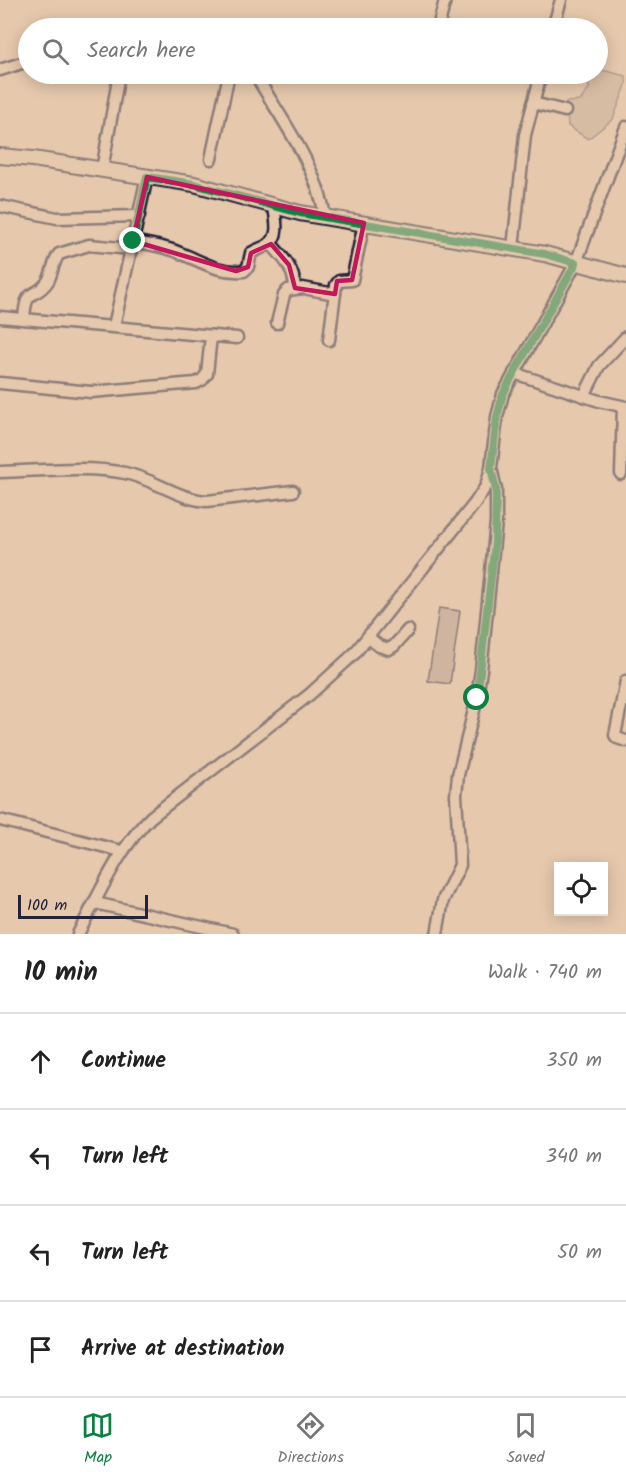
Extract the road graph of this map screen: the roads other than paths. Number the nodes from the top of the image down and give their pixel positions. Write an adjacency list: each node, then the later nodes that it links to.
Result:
1 (445, 0): 3 (street)
2 (561, 0): 4 (street)
3 (443, 18)
4 (556, 18)
5 (18, 64): 6 (street)
6 (0, 70)
7 (117, 84): 16 (street)
8 (227, 84): 15 (street)
9 (261, 84): 21 (street)
10 (538, 84): 11 (street)
11 (533, 103): 12 (street); 25 (street)
12 (565, 111)
13 (626, 127): 26 (street)
14 (0, 156): 16 (main road)
15 (211, 159)
16 (102, 170): 17 (main road)
17 (147, 177): 19 (main road); 20 (street)
18 (0, 206): 20 (street)
19 (274, 206): 21 (main road); 23 (street)
20 (139, 216): 24 (street)
21 (326, 216): 22 (main road)
22 (364, 223): 25 (main road); 29 (street)
23 (270, 243): 24 (street); 28 (street)
24 (132, 245): 31 (street); 33 (street)
25 (513, 249): 26 (main road)
26 (576, 263): 27 (main road); 38 (street)
27 (626, 276)
28 (295, 288): 29 (street); 32 (street)
29 (335, 294): 37 (street)
30 (0, 317): 31 (street)
31 (24, 319): 33 (street)
32 (277, 323)
33 (114, 326): 34 (street)
34 (212, 336): 36 (street); 39 (street)
35 (626, 337): 40 (street)
36 (237, 338)
37 (329, 340)
38 (514, 373): 40 (street); 42 (street)
39 (0, 383)
40 (584, 396): 41 (street)
41 (624, 407): 44 (street)
42 (491, 468): 47 (street); 55 (street)
43 (0, 472): 45 (street)
44 (621, 474)
45 (293, 491)
46 (408, 630): 47 (street)
47 (369, 638): 51 (street)
48 (626, 681): 49 (street)
49 (626, 741)
50 (0, 820): 51 (street)
51 (121, 851): 52 (street)
52 (95, 903): 53 (street); 54 (street)
53 (78, 934)
54 (233, 934)
55 (437, 934)

